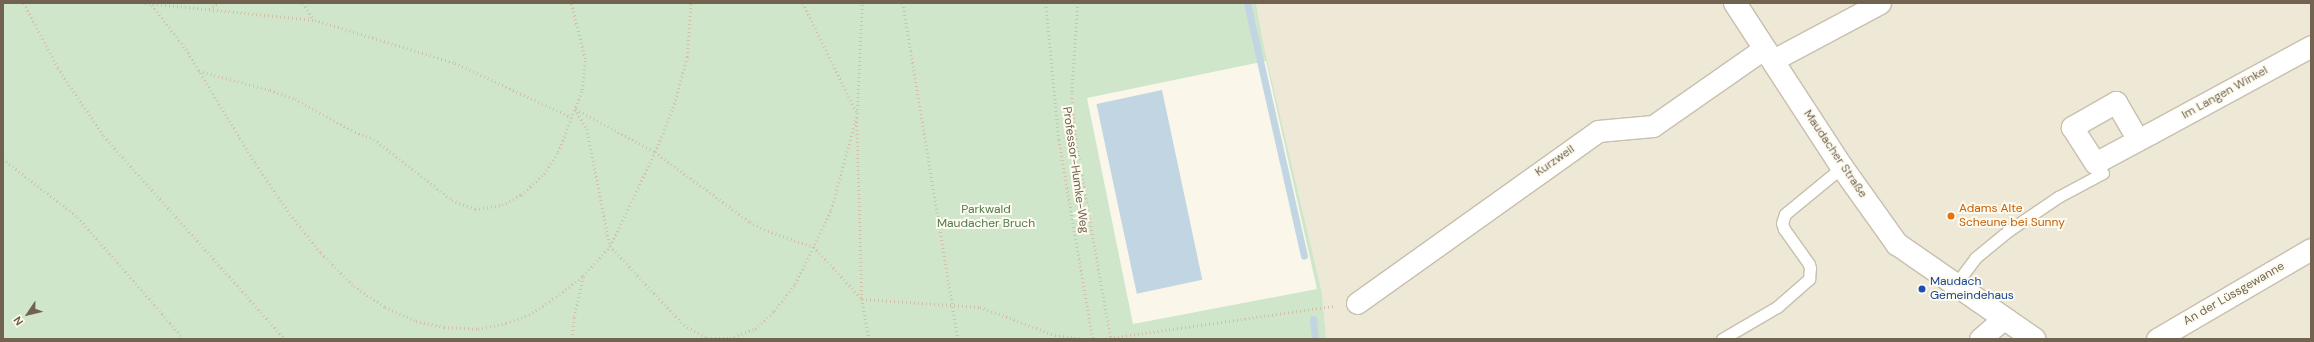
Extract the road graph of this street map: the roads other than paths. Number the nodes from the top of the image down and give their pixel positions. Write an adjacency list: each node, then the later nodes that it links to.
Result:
1 (1735, 3): 4 (street, Maudacher Straße)
2 (1880, 3): 4 (street, Kurzweil)
3 (2311, 46): 5 (street, Im Langen Winkel)
4 (1769, 54): 6 (street, Maudacher Straße); 10 (street, Kurzweil)
5 (2138, 140)
6 (1842, 167): 9 (street, Maudacher Straße); 12 (lane)
7 (2103, 173): 9 (lane)
8 (2311, 249): 15 (street, An der Lüssgewanne)
9 (1955, 285): 11 (street, Maudacher Straße)
10 (1357, 303)
11 (2004, 318): 13 (street); 14 (street, Maudacher Straße)
12 (1722, 339)
13 (1980, 339)
14 (2034, 339)
15 (2157, 339)

